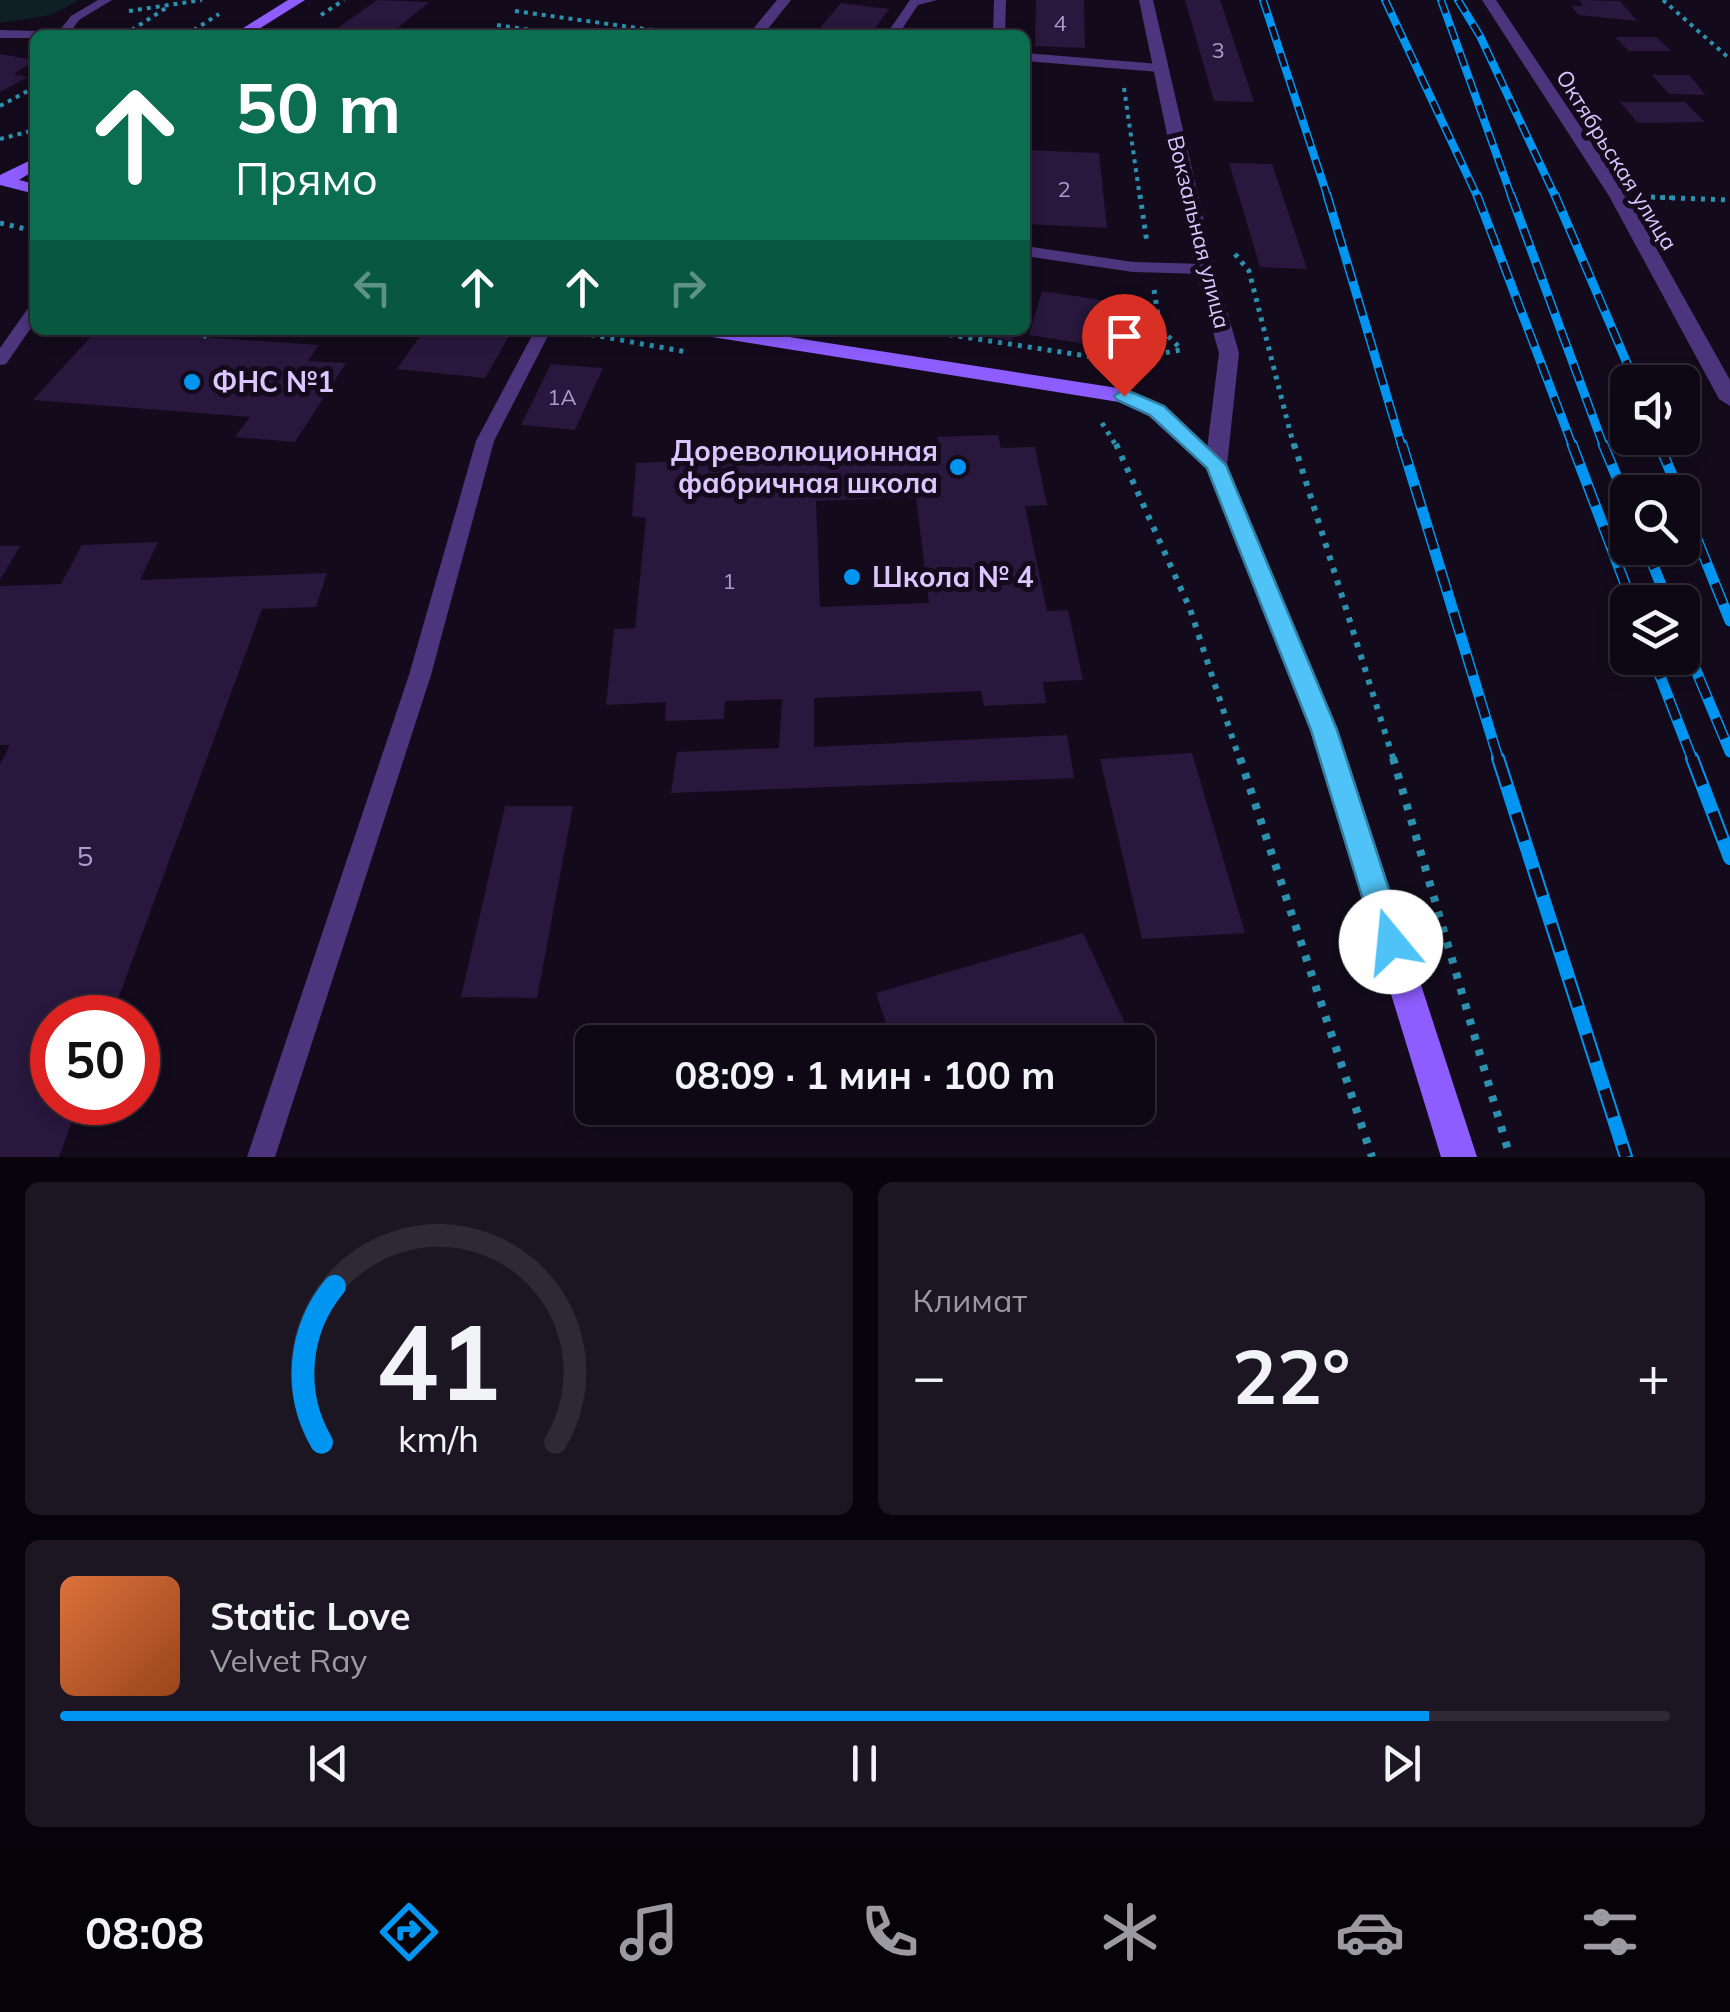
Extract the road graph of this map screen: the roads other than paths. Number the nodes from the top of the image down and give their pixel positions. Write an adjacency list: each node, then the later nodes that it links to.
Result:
1 (106, 0): 8 (lane)
2 (298, 0): 9 (main road)
3 (784, 0): 10 (street)
4 (930, 0): 11 (lane)
5 (1000, 0): 12 (lane)
6 (1146, 0): 16 (street, Вокзальная улица)
7 (1490, 0): 26 (street, Октябрьская улица)
8 (66, 30)
9 (247, 30)
10 (760, 30)
11 (895, 30)
12 (999, 30)
13 (30, 33): 14 (lane)
14 (0, 34)
15 (1030, 57): 16 (lane)
16 (1159, 68): 21 (street, Вокзальная улица)
17 (30, 166): 18 (main road)
18 (2, 181): 19 (main road)
19 (30, 189)
20 (1030, 252): 21 (lane)
21 (1205, 269): 27 (street, Вокзальная улица)
22 (30, 317): 25 (lane)
23 (539, 335): 28 (lane)
24 (738, 335): 27 (main road)
25 (0, 360)
26 (1730, 399)
27 (1216, 465): 29 (main road)
28 (261, 1157)
29 (1459, 1157)

